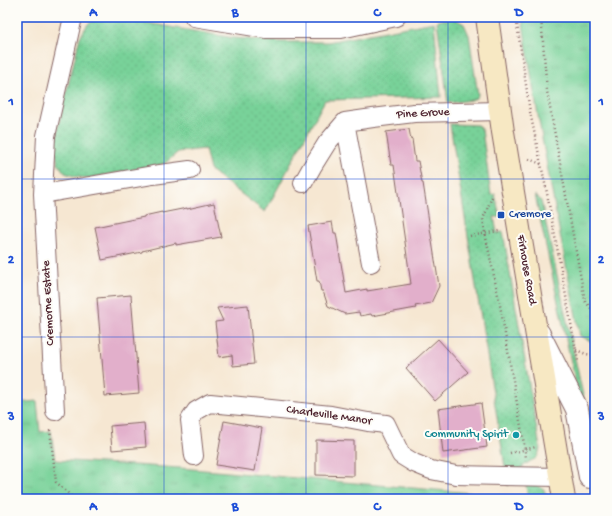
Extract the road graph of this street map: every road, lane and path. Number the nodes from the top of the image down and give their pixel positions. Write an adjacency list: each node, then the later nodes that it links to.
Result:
1 (73, 17): 11 (street, Cremorne Estate)
2 (194, 17): 3 (street)
3 (396, 17)
4 (488, 17): 7 (main road, Firhouse Road)
5 (516, 17): 19 (path)
6 (541, 17): 17 (path)
7 (500, 111): 8 (street, Pine Grove); 18 (main road, Firhouse Road)
8 (345, 122): 10 (street); 16 (street)
9 (190, 170): 11 (street)
10 (303, 183)
11 (43, 194): 22 (street, Cremorne Estate)
12 (493, 194): 14 (path)
13 (498, 225): 14 (path)
14 (485, 234): 15 (path); 25 (path)
15 (470, 236)
16 (371, 262)
17 (595, 313)
18 (536, 329): 28 (main road, Firhouse Road); 29 (street)
19 (575, 350): 20 (path); 21 (path)
20 (595, 355)
21 (578, 364)
22 (55, 411)
23 (50, 430): 30 (path)
24 (538, 446): 25 (path)
25 (525, 449): 26 (path)
26 (510, 453)
27 (194, 456): 28 (street, Charleville Manor)
28 (560, 477): 29 (street); 31 (main road, Firhouse Road)
29 (592, 477)
30 (74, 499)
31 (564, 499)

